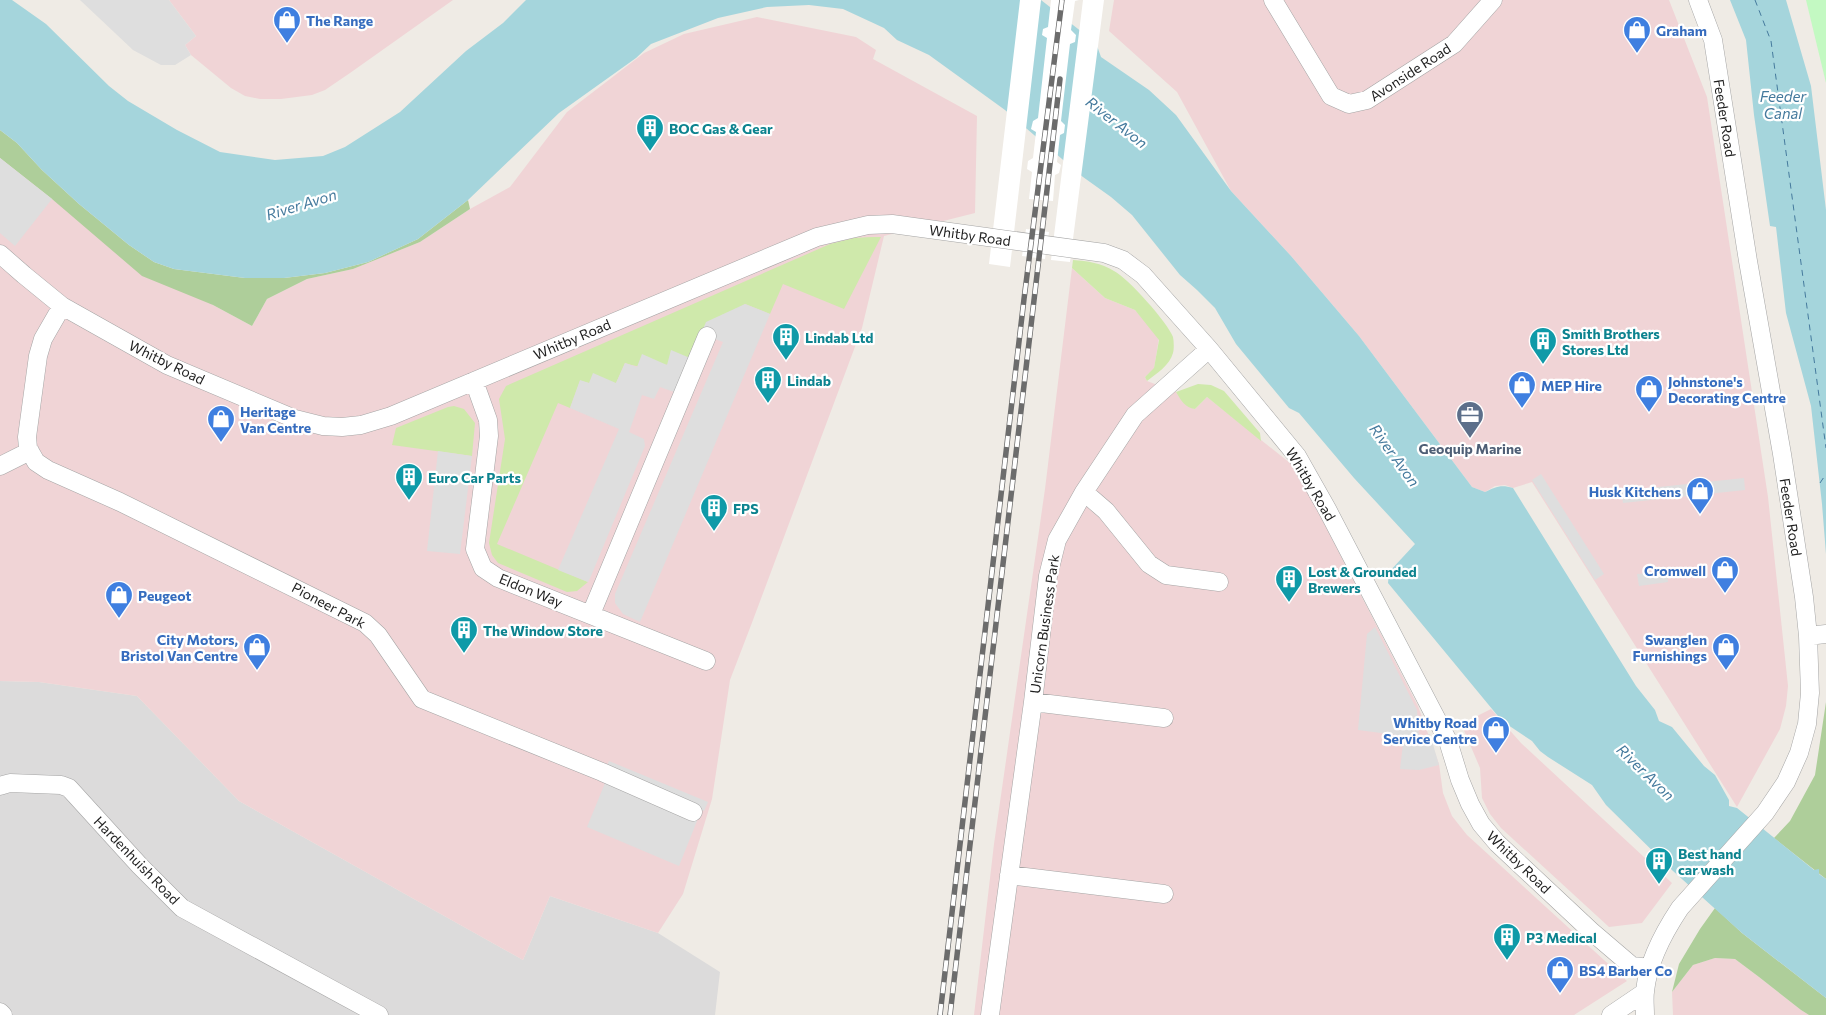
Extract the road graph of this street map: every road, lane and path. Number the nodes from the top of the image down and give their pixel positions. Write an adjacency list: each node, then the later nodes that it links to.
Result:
1 (1273, 0): 2 (street, Avonside Road)
2 (1493, 0)
3 (1698, 0): 15 (street, Feeder Road)
4 (0, 254): 5 (street, Whitby Road)
5 (62, 306): 8 (street, Whitby Road); 9 (street)
6 (707, 336): 13 (street)
7 (1209, 349): 8 (street, Whitby Road); 11 (street, Unicorn Business Park); 24 (street, Whitby Road)
8 (474, 381): 13 (street, Eldon Way)
9 (30, 451): 10 (street); 21 (street, Pioneer Park)
10 (0, 466)
11 (1084, 492): 12 (street); 18 (street, Unicorn Business Park)
12 (1219, 582)
13 (591, 614): 16 (street, Eldon Way)
14 (1826, 634): 15 (street)
15 (1808, 636): 17 (street, Feeder Road)
16 (706, 661)
17 (1818, 690): 24 (street, Feeder Road)
18 (1033, 702): 19 (street, Unicorn Business Park); 22 (street, Unicorn Business Park)
19 (1164, 718)
20 (0, 786): 28 (street, Hardenhuish Road)
21 (693, 812)
22 (1009, 875): 23 (street); 29 (street, Unicorn Business Park)
23 (1164, 894)
24 (1650, 968): 25 (street, Feeder Road)
25 (1645, 992): 30 (street); 31 (street, Feeder Road)
26 (0, 1012): 27 (street)
27 (3, 1015)
28 (379, 1015)
29 (990, 1015)
30 (1611, 1015)
31 (1645, 1015)

